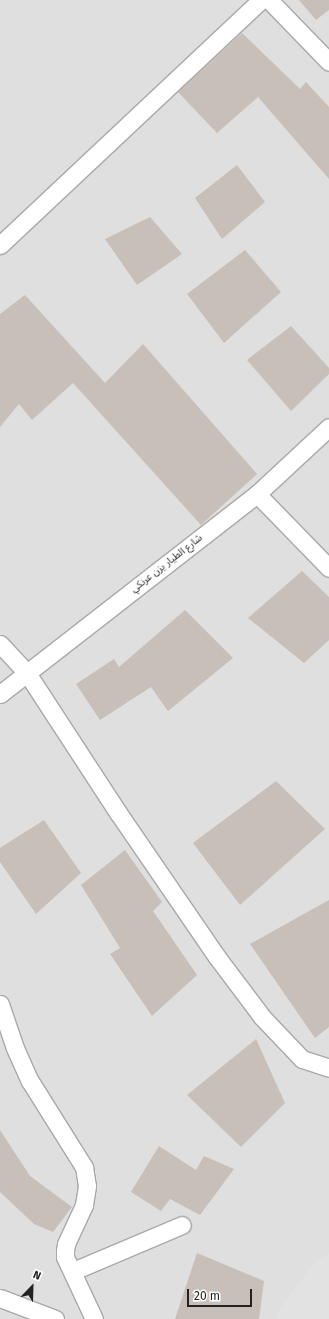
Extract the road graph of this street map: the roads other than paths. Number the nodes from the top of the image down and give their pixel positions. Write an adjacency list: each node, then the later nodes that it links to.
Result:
1 (261, 0): 4 (street)
2 (269, 0): 3 (street)
3 (329, 62)
4 (0, 245)
5 (329, 427): 6 (street, شارع الطيار يزن عرنكي)
6 (257, 494): 7 (street); 9 (street, شارع الطيار يزن عرنكي)
7 (329, 568)
8 (0, 644): 9 (street)
9 (27, 673): 10 (street, شارع الطيار يزن عرنكي); 12 (street)
10 (0, 694)
11 (0, 1004): 14 (street)
12 (329, 1068)
13 (182, 1225): 14 (street)
14 (73, 1270): 17 (street)
15 (0, 1298): 16 (street)
16 (55, 1319)
17 (94, 1319)

